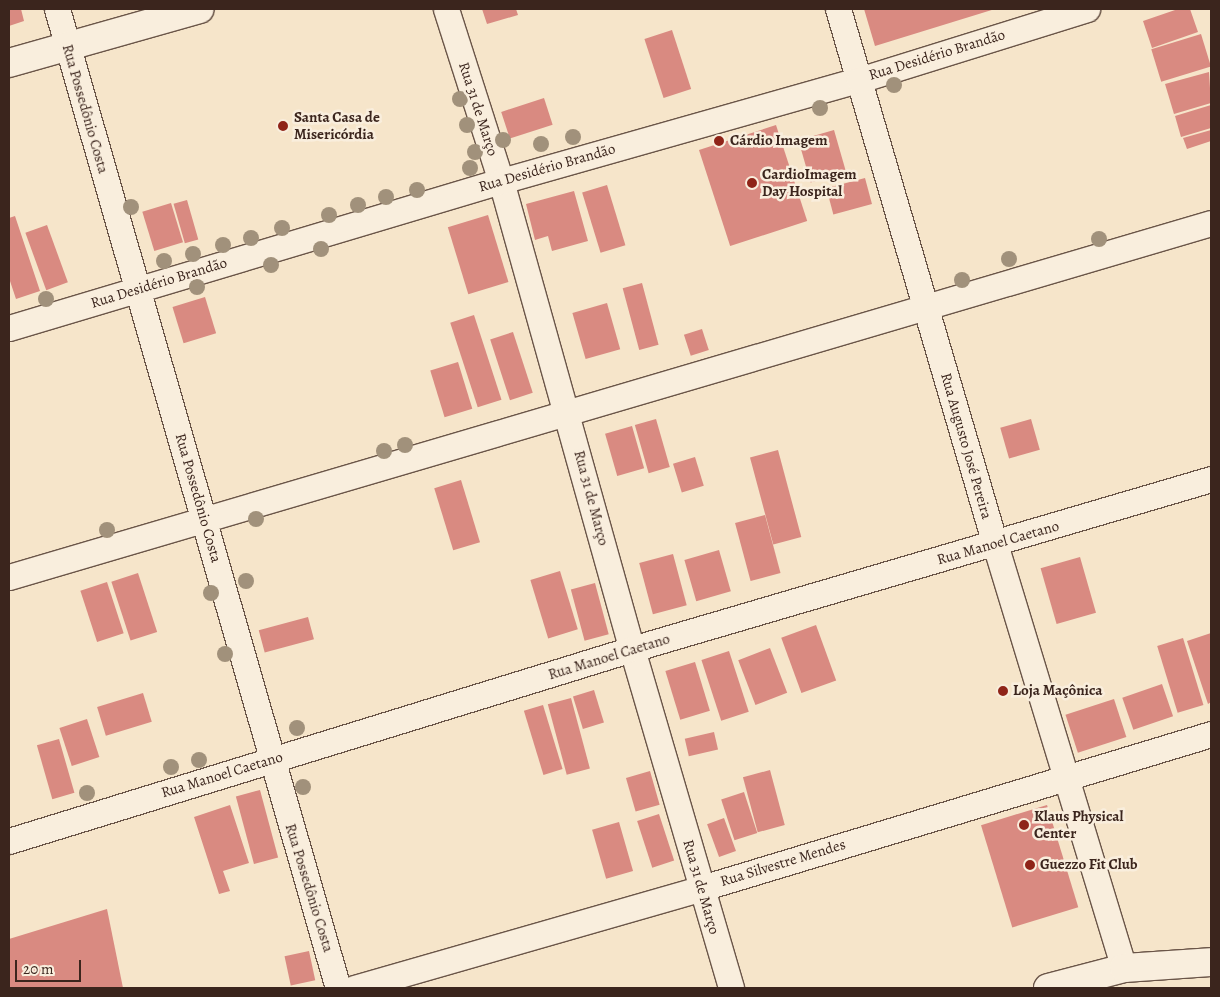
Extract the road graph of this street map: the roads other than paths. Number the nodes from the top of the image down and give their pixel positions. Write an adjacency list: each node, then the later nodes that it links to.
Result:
1 (57, 9): 6 (street, Rua Possedônio Costa)
2 (200, 9): 6 (street)
3 (446, 9): 9 (street, Rua 31 de Março)
4 (838, 9): 8 (street, Rua Augusto José Pereira)
5 (1087, 9): 8 (street, Rua Desidério Brandão)
6 (67, 47): 7 (street); 11 (street, Rua Possedônio Costa)
7 (9, 64)
8 (859, 80): 9 (street, Rua Desidério Brandão); 12 (street, Rua Augusto José Pereira)
9 (501, 181): 11 (street, Rua Desidério Brandão); 14 (street, Rua 31 de Março)
10 (1211, 223): 12 (street)
11 (137, 289): 13 (street, Rua Desidério Brandão); 16 (street, Rua Possedônio Costa)
12 (925, 307): 14 (street); 17 (street, Rua Augusto José Pereira)
13 (9, 328)
14 (567, 413): 16 (street); 19 (street, Rua 31 de Março)
15 (1211, 479): 17 (street, Rua Manoel Caetano)
16 (204, 518): 18 (street); 21 (street, Rua Possedônio Costa)
17 (995, 544): 19 (street, Rua Manoel Caetano); 22 (street, Rua Augusto José Pereira)
18 (9, 576)
19 (632, 649): 21 (street, Rua Manoel Caetano); 24 (street, Rua 31 de Março)
20 (1211, 734): 22 (street, Rua Silvestre Mendes)
21 (271, 760): 23 (street, Rua Manoel Caetano); 27 (street, Rua Possedônio Costa)
22 (1065, 776): 24 (street, Rua Silvestre Mendes); 26 (street, Rua Augusto José Pereira)
23 (9, 841)
24 (702, 888): 28 (street, Rua Silvestre Mendes); 29 (street, Rua 31 de Março)
25 (1211, 962): 26 (street)
26 (1124, 968): 30 (street)
27 (338, 988)
28 (354, 988)
29 (731, 988)
30 (1048, 988)

